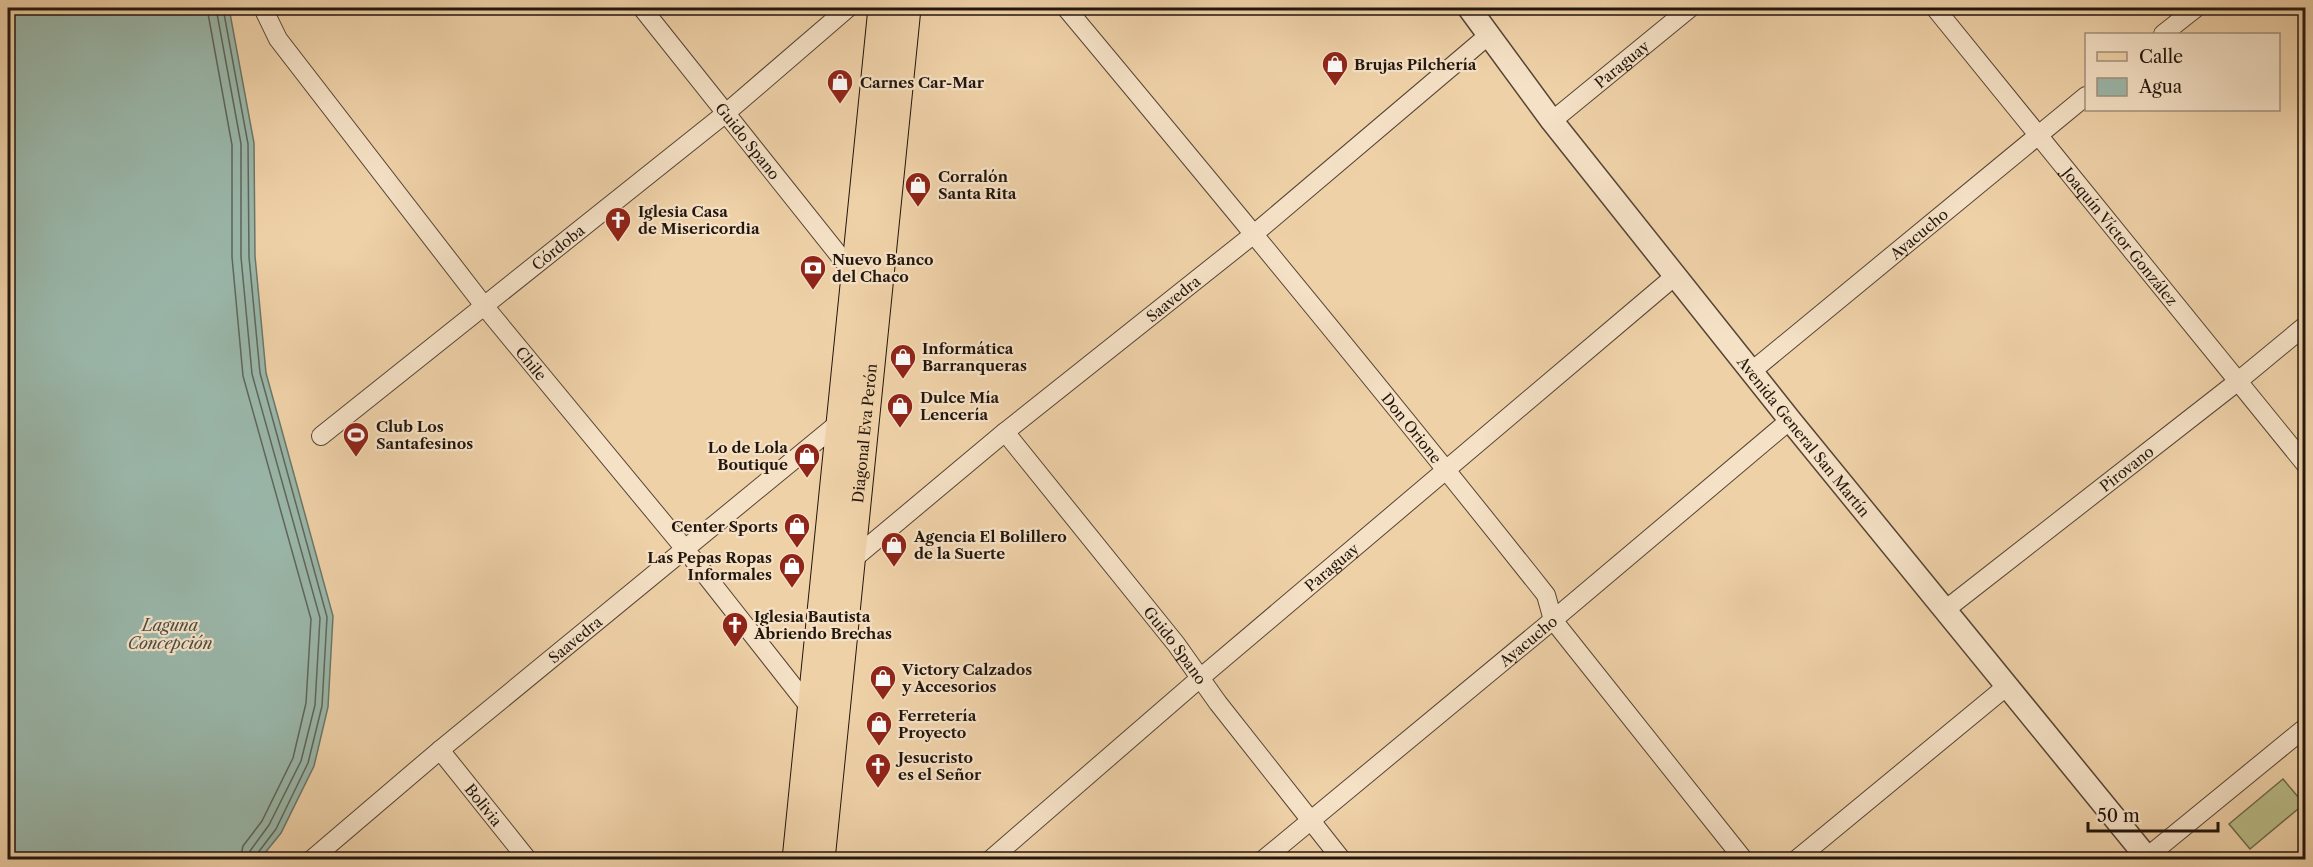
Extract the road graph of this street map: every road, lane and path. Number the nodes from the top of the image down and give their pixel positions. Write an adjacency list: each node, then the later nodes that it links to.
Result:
1 (263, 8): 20 (street, Chile)
2 (642, 8): 14 (street, Guido Spano)
3 (848, 8): 14 (street, Córdoba)
4 (882, 8): 18 (main road, Diagonal Eva Perón)
5 (907, 8): 31 (main road, Diagonal Eva Perón)
6 (1066, 8): 17 (street, Don Orione)
7 (1469, 8): 11 (street, Avenida General San Martín)
8 (1690, 8): 15 (street, Paraguay)
9 (1935, 8): 16 (street, Joaquín Víctor González)
10 (2196, 8): 12 (street)
11 (1490, 33): 15 (street, Avenida General San Martín); 17 (street, Saavedra)
12 (2164, 33)
13 (2085, 97): 16 (street, Ayacucho)
14 (726, 113): 18 (street, Guido Spano); 20 (street, Córdoba)
15 (1552, 121): 19 (street, Avenida General San Martín)
16 (2038, 135): 22 (street, Ayacucho); 23 (street, Joaquín Víctor González)
17 (1254, 234): 26 (street, Saavedra); 29 (street, Don Orione)
18 (854, 273): 25 (main road, Diagonal Eva Perón)
19 (1675, 276): 22 (street, Avenida General San Martín); 29 (street, Paraguay)
20 (485, 307): 27 (street, Córdoba); 30 (street, Chile)
21 (2306, 325): 23 (street, Pirovano)
22 (1752, 372): 24 (street, Avenida General San Martín)
23 (2237, 382): 28 (street, Joaquín Víctor González); 32 (street, Pirovano)
24 (1790, 420): 32 (street, Avenida General San Martín); 33 (street, Ayacucho)
25 (841, 421): 30 (street, Saavedra); 36 (main road, Diagonal Eva Perón)
26 (1005, 432): 31 (street, Saavedra); 34 (street, Guido Spano)
27 (321, 436)
28 (2306, 465)
29 (1446, 469): 33 (street, Don Orione); 34 (street, Paraguay)
30 (685, 549): 36 (street, Chile); 38 (street, Saavedra)
31 (852, 560): 44 (main road, Diagonal Eva Perón)
32 (1945, 610): 35 (street, Avenida General San Martín)
33 (1553, 620): 39 (street, Ayacucho); 48 (street, Don Orione)
34 (1199, 679): 39 (street, Guido Spano); 45 (street, Paraguay)
35 (2007, 686): 40 (street, Avenida General San Martín); 49 (street)
36 (811, 709): 43 (main road, Diagonal Eva Perón)
37 (2306, 727): 40 (street)
38 (440, 750): 41 (street, Saavedra); 42 (street, Bolivia)
39 (1311, 820): 46 (street, Ayacucho); 47 (street, Guido Spano)
40 (2148, 858)
41 (310, 860)
42 (528, 860)
43 (796, 860)
44 (821, 860)
45 (990, 860)
46 (1263, 860)
47 (1342, 860)
48 (1744, 860)
49 (1796, 860)

